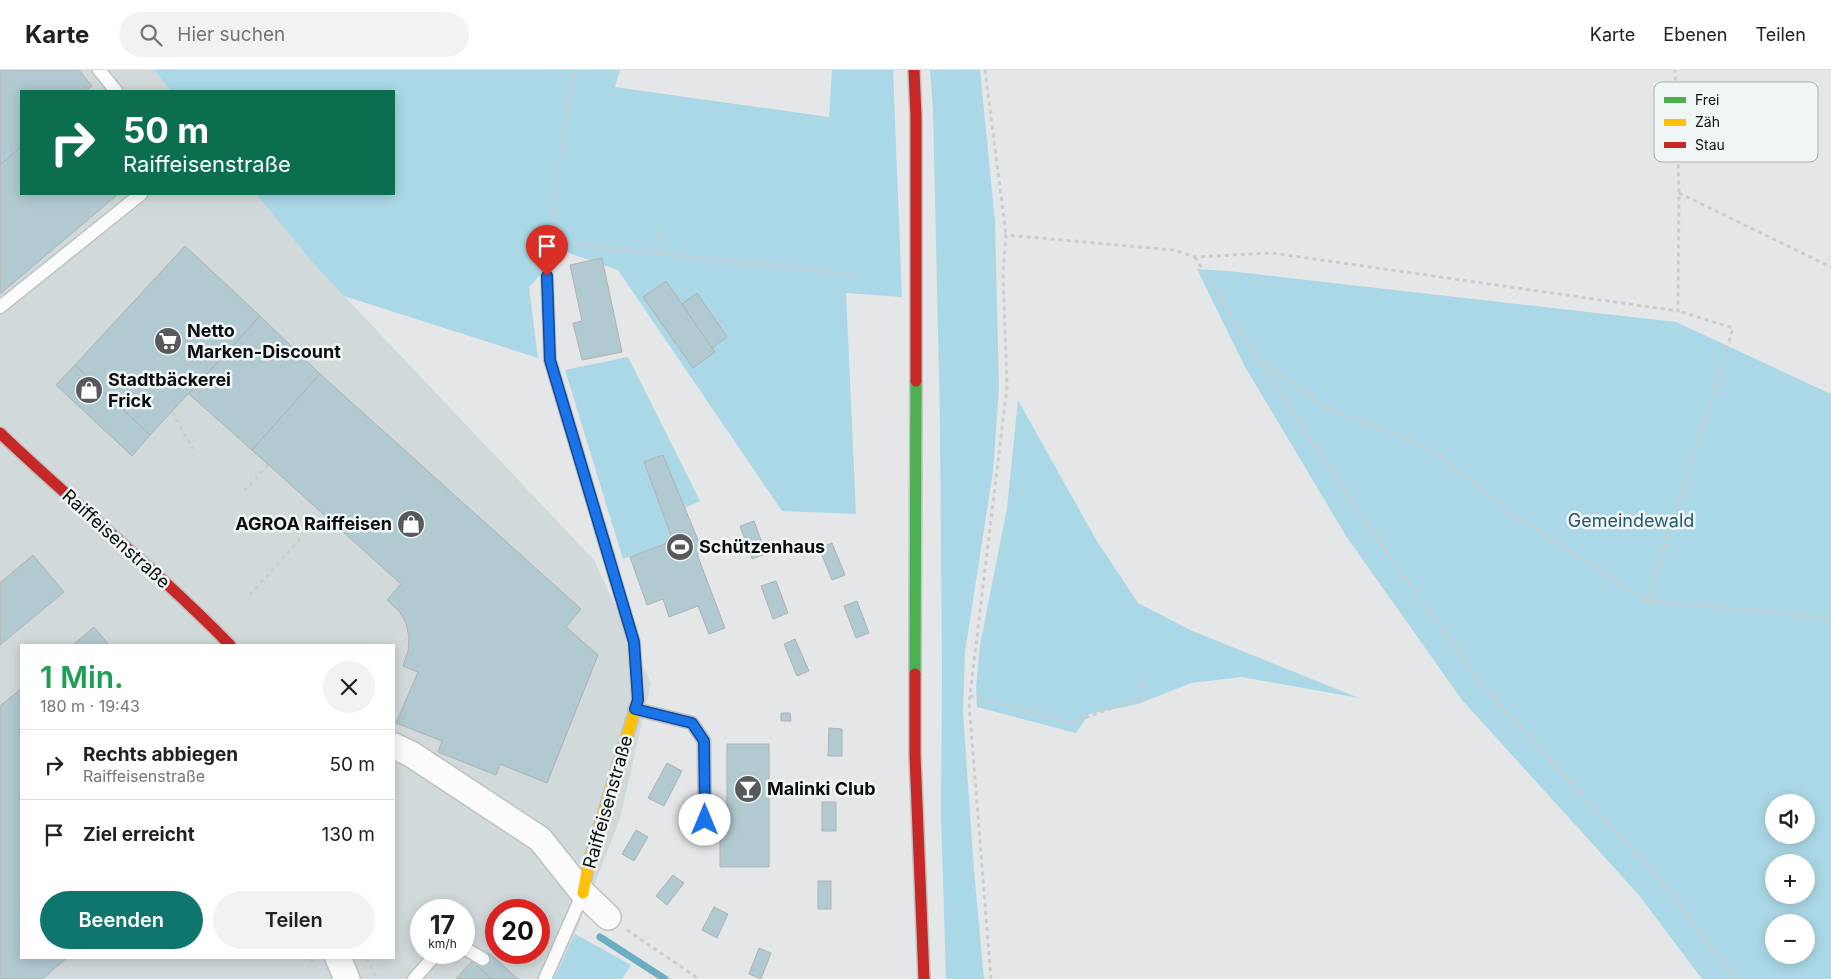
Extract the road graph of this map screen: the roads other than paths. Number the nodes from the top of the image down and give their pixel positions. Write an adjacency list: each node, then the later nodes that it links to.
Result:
1 (99, 70): 3 (lane)
2 (914, 70): 21 (street)
3 (115, 90)
4 (140, 195): 6 (lane)
5 (547, 276): 9 (street, Raiffeisenstraße)
6 (0, 306)
7 (0, 433): 8 (street, Raiffeisenstraße)
8 (229, 644)
9 (635, 709): 11 (lane); 12 (street, Raiffeisenstraße)
10 (395, 746): 12 (street, Raiffeisenstraße)
11 (705, 839)
12 (583, 892): 13 (street, Raiffeisenstraße); 20 (lane)
13 (608, 917)
14 (475, 954): 16 (lane)
15 (338, 959): 18 (street)
16 (483, 959)
17 (427, 964): 19 (lane)
18 (347, 979)
19 (414, 979)
20 (545, 979)
21 (924, 979)

